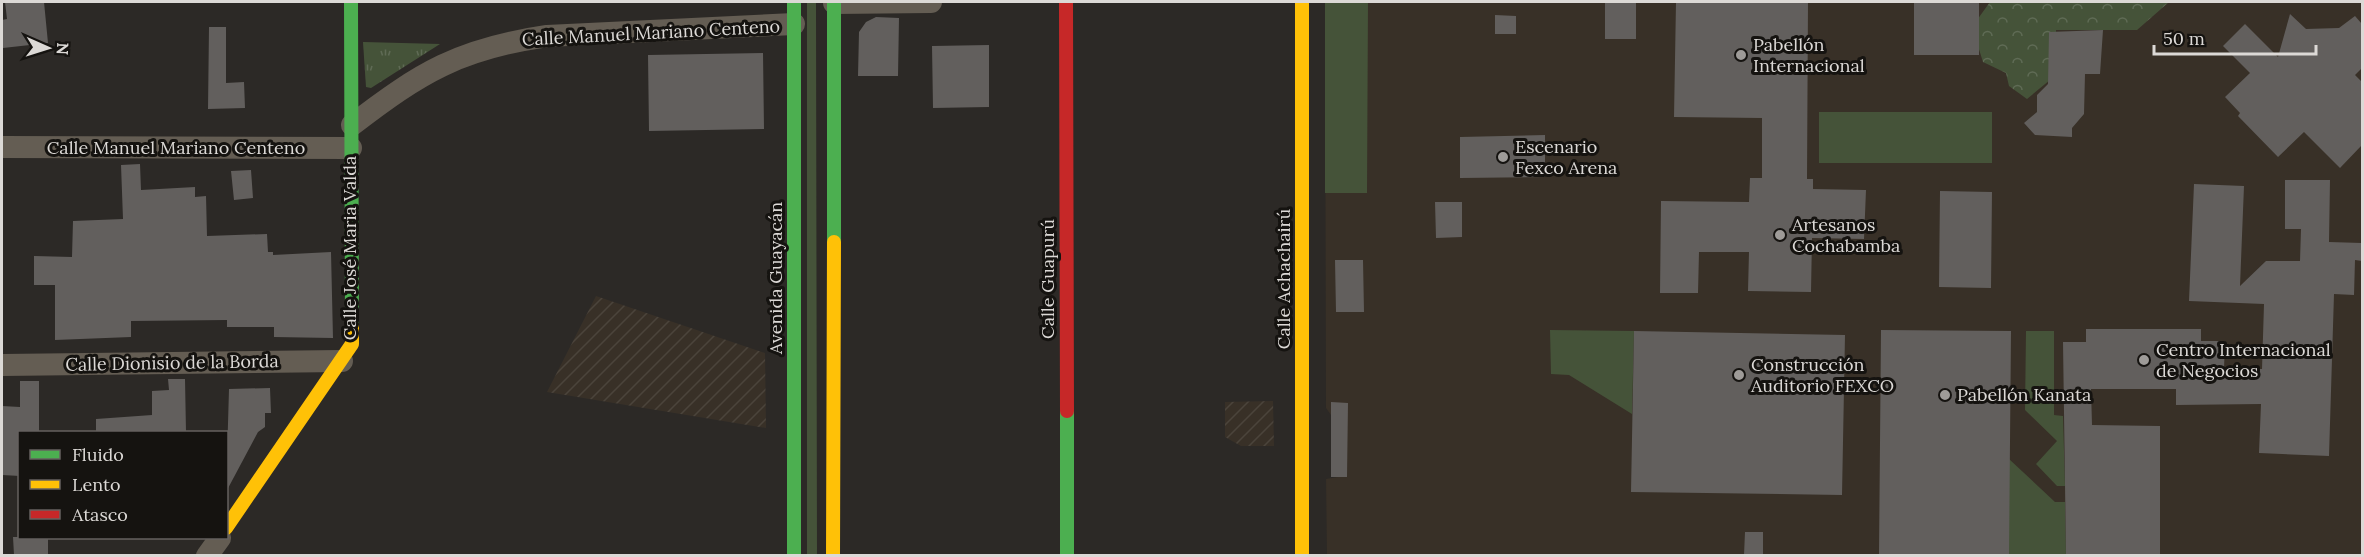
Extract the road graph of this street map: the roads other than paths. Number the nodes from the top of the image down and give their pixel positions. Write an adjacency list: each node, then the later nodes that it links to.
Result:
1 (351, 2): 8 (street, Calle José Maria Valda)
2 (794, 2): 7 (street, Avenida Guayacán)
3 (834, 2): 4 (street); 17 (street)
4 (931, 2)
5 (1066, 2): 18 (street, Calle Guapurú)
6 (1302, 2): 19 (street, Calle Achachairú)
7 (794, 24): 8 (street, Calle Manuel Mariano Centeno); 16 (street, Avenida Guayacán)
8 (352, 125): 10 (street, Calle José Maria Valda)
9 (2, 147): 10 (street, Calle Manuel Mariano Centeno)
10 (351, 148): 11 (street, Calle José Maria Valda)
11 (342, 361): 12 (street, Calle Dionisio de la Borda); 13 (street, Calle José Maria Valda)
12 (2, 365)
13 (228, 525)
14 (219, 539): 15 (street)
15 (207, 555)
16 (794, 555)
17 (832, 555)
18 (1067, 555)
19 (1302, 555)

